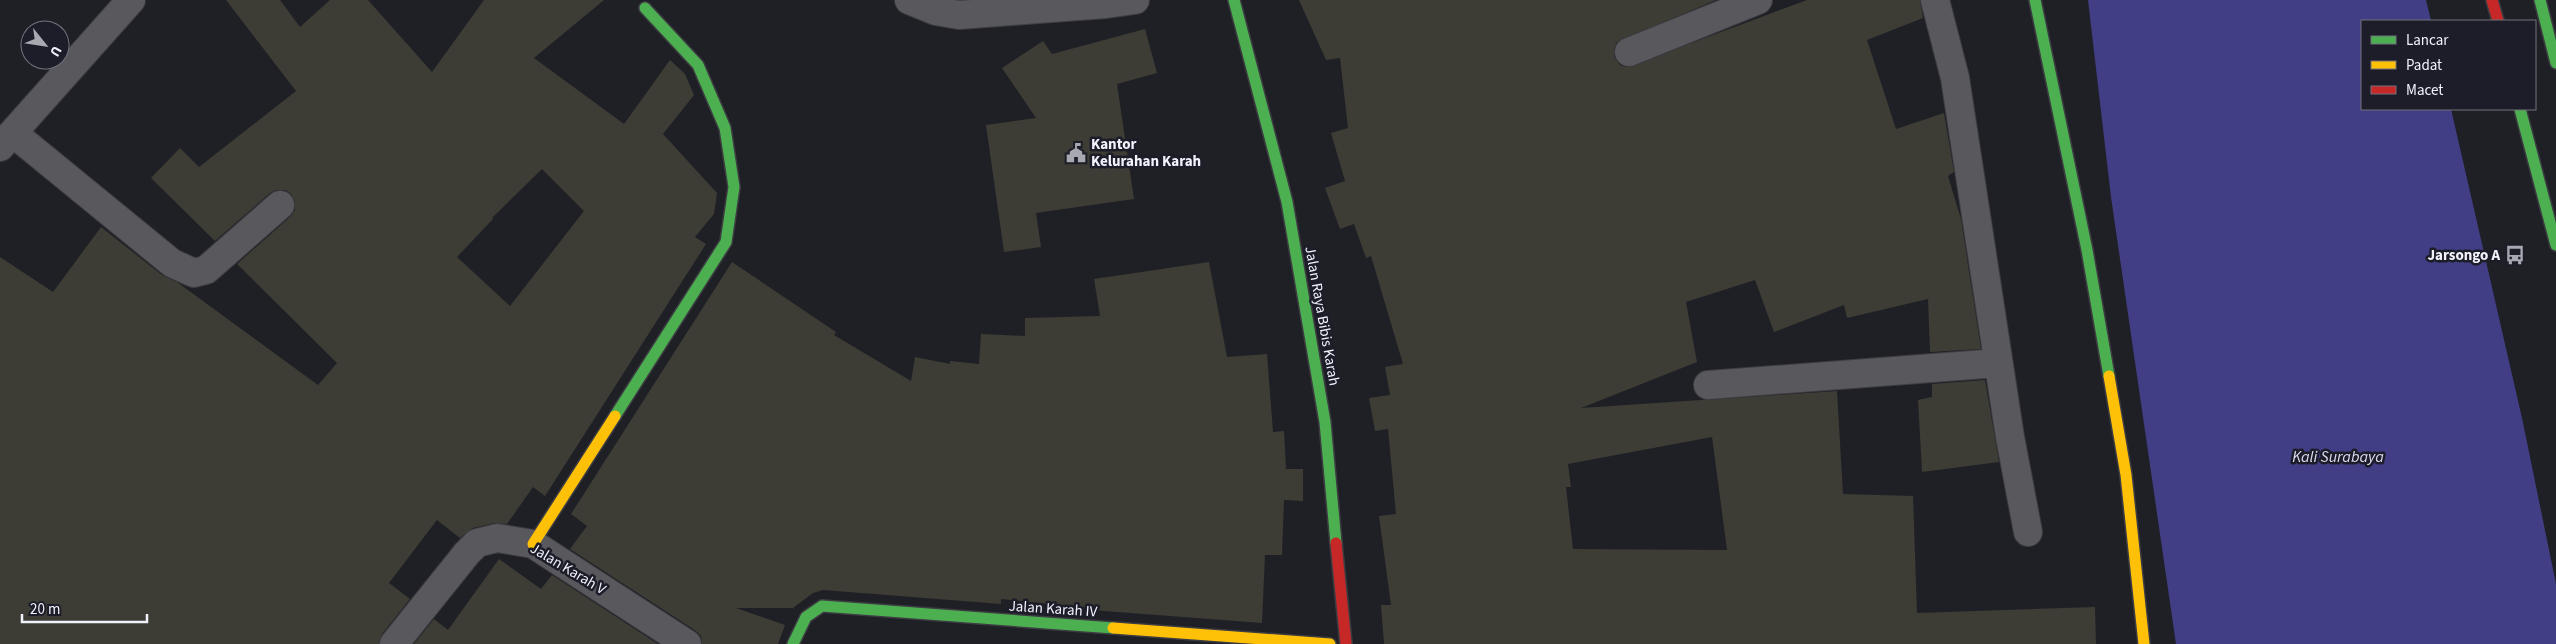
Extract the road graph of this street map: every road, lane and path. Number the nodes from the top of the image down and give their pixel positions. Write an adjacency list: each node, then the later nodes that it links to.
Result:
1 (131, 0): 15 (street)
2 (909, 0): 3 (street)
3 (1135, 0)
4 (1234, 0): 26 (street, Jalan Raya Bibis Karah)
5 (1758, 0): 12 (street)
6 (1935, 0): 18 (street)
7 (2035, 0): 27 (street)
8 (2492, 0): 11 (street)
9 (2540, 0): 13 (street)
10 (645, 8): 21 (street)
11 (2498, 20)
12 (1629, 52)
13 (2556, 63)
14 (2520, 110): 17 (street)
15 (7, 140): 16 (street)
16 (280, 204)
17 (2556, 245)
18 (1998, 363): 19 (street); 20 (street)
19 (1708, 385)
20 (2028, 532)
21 (533, 544): 22 (street, Jalan Karah V); 23 (street, Jalan Karah V)
22 (394, 644)
23 (687, 644)
24 (793, 644): 25 (street, Jalan Karah IV)
25 (1330, 644)
26 (1346, 644)
27 (2144, 644)

